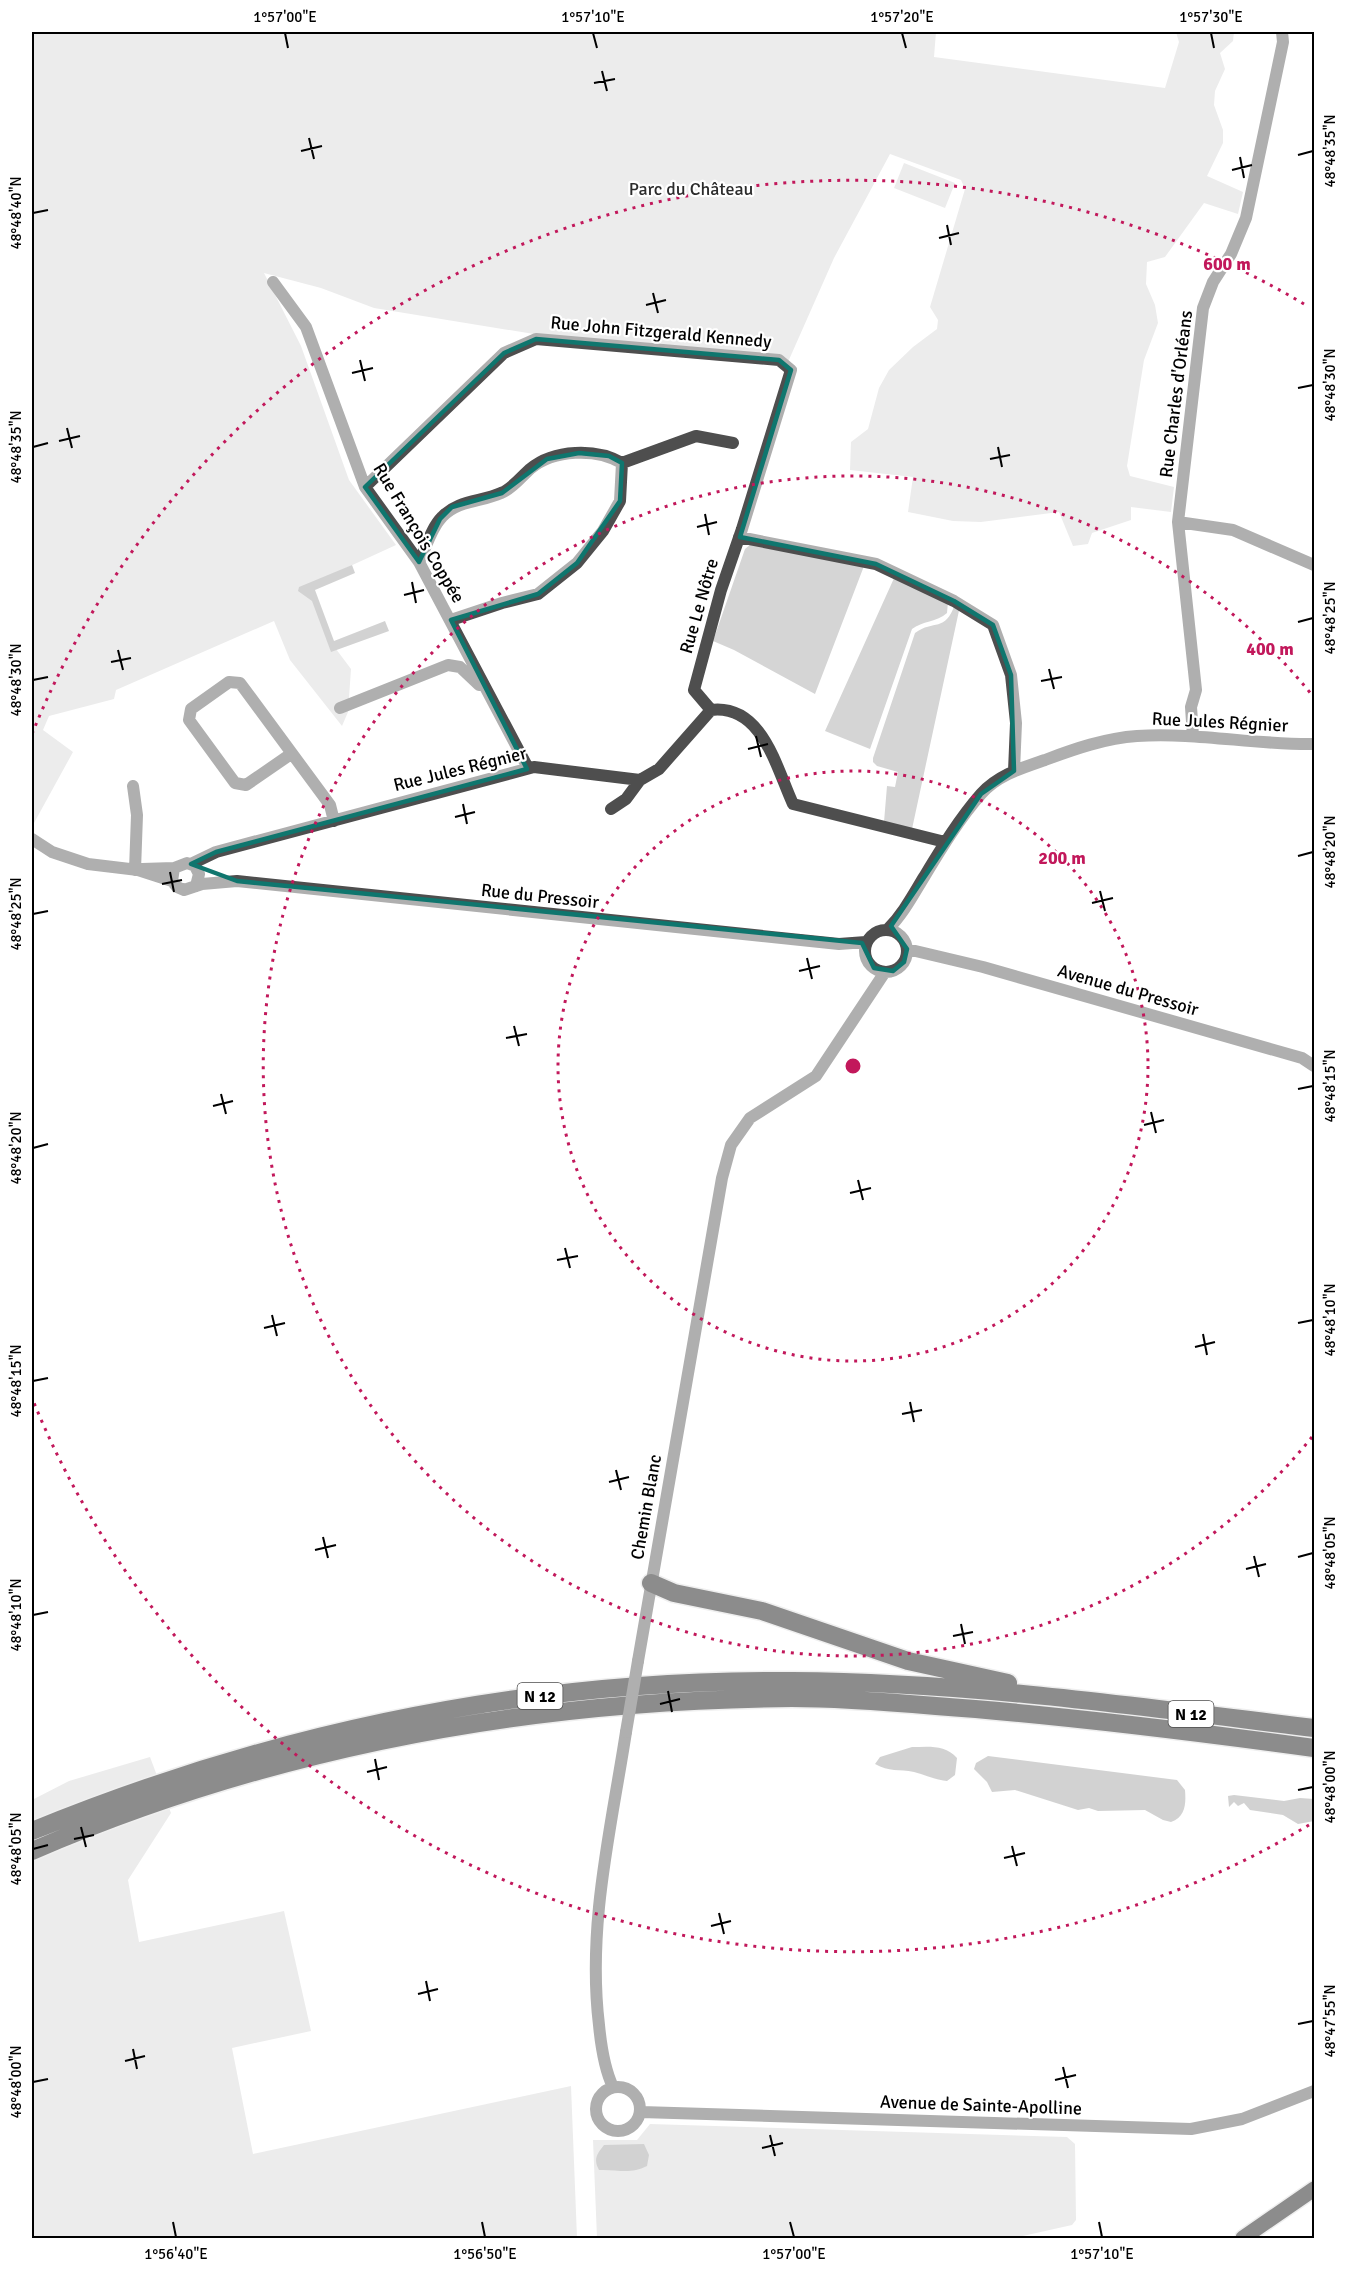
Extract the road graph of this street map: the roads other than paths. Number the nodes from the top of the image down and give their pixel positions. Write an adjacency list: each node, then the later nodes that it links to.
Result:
1 (1282, 32): 7 (street, Rue Charles d'Orléans)
2 (273, 282): 6 (street, Rue François Coppée)
3 (791, 370): 6 (street, Rue John Fitzgerald Kennedy); 8 (street, Rue Le Nôtre)
4 (734, 443): 5 (street)
5 (622, 463): 9 (street); 11 (street)
6 (365, 486): 9 (street, Rue François Coppée)
7 (1178, 522): 10 (street); 15 (street, Rue Charles d'Orléans)
8 (739, 537): 14 (street, Rue Le Nôtre); 19 (street)
9 (419, 562): 11 (street, Rue François Coppée)
10 (1314, 565)
11 (451, 620): 12 (street, Rue François Coppée)
12 (488, 694): 13 (street); 18 (street, Rue François Coppée)
13 (340, 708)
14 (711, 710): 20 (street); 25 (street)
15 (1193, 736): 16 (street, Rue Jules Régnier); 19 (street, Rue Jules Régnier)
16 (1314, 744)
17 (291, 754): 17 (street); 23 (street)
18 (528, 768): 20 (street, Rue Jules Régnier); 23 (street, Rue Jules Régnier)
19 (1014, 771): 25 (street, Rue Jules Régnier)
20 (640, 780): 22 (street)
21 (133, 786): 28 (street)
22 (611, 808)
23 (334, 821): 26 (street, Rue Jules Régnier)
24 (32, 839): 28 (street)
25 (945, 842): 32 (street, Rue Jules Régnier)
26 (194, 867): 27 (street); 30 (street, Rue du Pressoir); 31 (street)
27 (174, 868): 28 (street); 29 (street)
28 (136, 870): 29 (street)
29 (172, 881): 31 (street)
30 (237, 881): 31 (street, Rue du Pressoir); 34 (street, Rue du Pressoir)
31 (196, 886)
32 (894, 931): 33 (street); 35 (street)
33 (866, 942): 34 (street, Rue du Pressoir); 37 (street)
34 (839, 944): 37 (street, Rue du Pressoir)
35 (907, 949): 36 (street, Avenue du Pressoir); 38 (street)
36 (930, 954): 38 (street); 40 (street, Avenue du Pressoir)
37 (865, 957): 39 (street)
38 (904, 962): 39 (street)
39 (880, 970): 41 (street, Chemin Blanc)
40 (1314, 1066)
41 (651, 1583): 42 (highway); 47 (street, Chemin Blanc, bridge)
42 (1067, 1700): 43 (highway, N 12); 45 (highway, N 12)
43 (1314, 1728)
44 (1314, 1748): 46 (highway, N 12)
45 (32, 1831)
46 (32, 1851)
47 (613, 2087): 49 (street); 49 (street)
48 (1314, 2091): 49 (street, Avenue de Sainte-Apolline)
49 (641, 2112)
50 (1314, 2189): 52 (main road)
51 (1314, 2198): 53 (main road)
52 (1243, 2238)
53 (1256, 2238)

